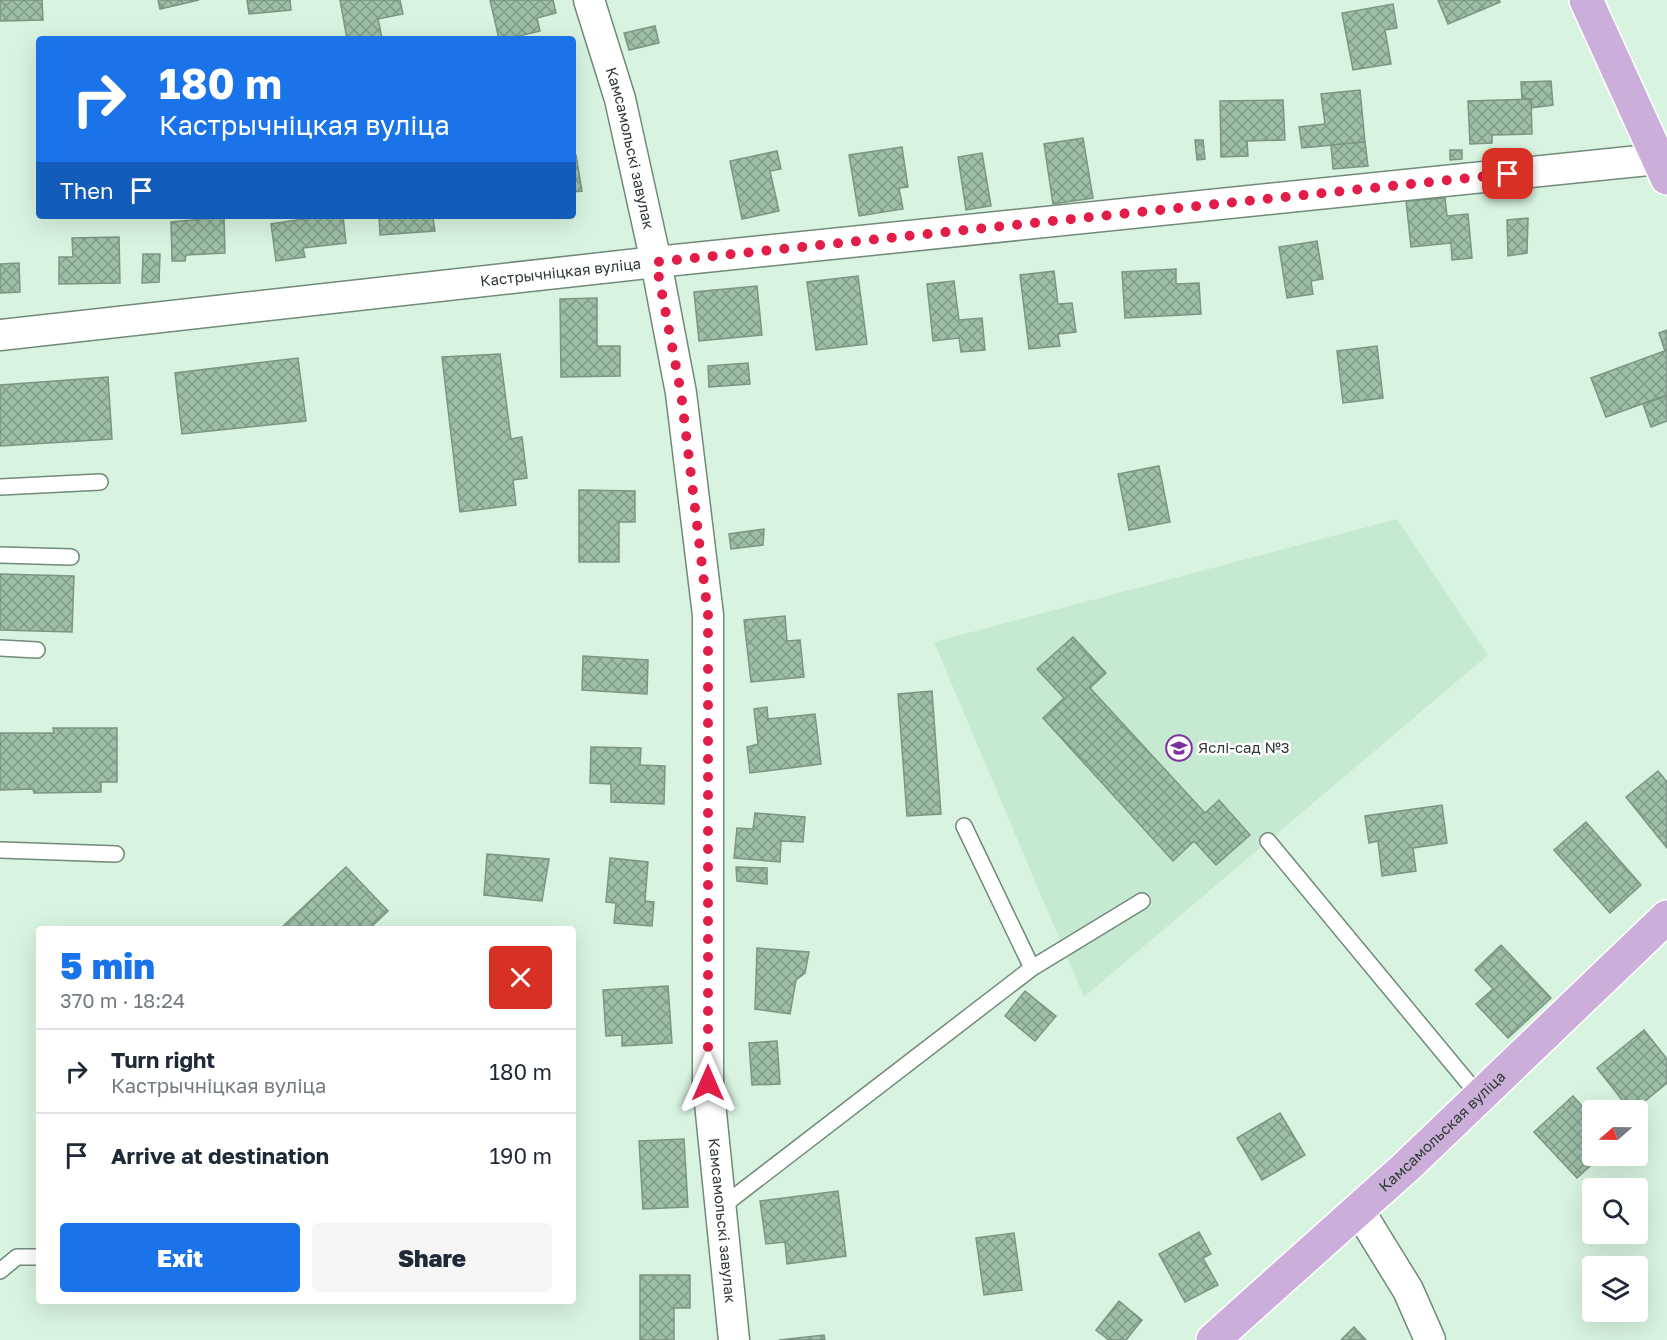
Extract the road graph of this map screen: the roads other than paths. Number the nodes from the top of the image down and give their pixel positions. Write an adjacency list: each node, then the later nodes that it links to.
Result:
1 (589, 0): 4 (street, Камсамольскі завулак)
2 (1586, 0): 3 (main road)
3 (1662, 169): 4 (street, Кастрычніцкая вуліца)
4 (656, 262): 5 (street, Кастрычніцкая вуліца); 20 (street, Камсамольскі завулак)
5 (0, 335)
6 (100, 482): 7 (lane)
7 (0, 487)
8 (0, 555): 9 (lane)
9 (71, 557)
10 (0, 648): 11 (lane)
11 (37, 650)
12 (964, 826): 18 (lane)
13 (1268, 841): 19 (lane)
14 (0, 850): 15 (lane)
15 (116, 854)
16 (1142, 901): 18 (lane)
17 (1667, 917): 19 (main road, Камсамольская вуліца)
18 (1032, 968): 20 (lane)
19 (1480, 1097): 21 (main road, Камсамольская вуліца)
20 (720, 1208): 24 (street, Камсамольскі завулак)
21 (1358, 1209): 25 (main road, Камсамольская вуліца); 26 (street)
22 (36, 1257): 23 (lane)
23 (0, 1271)
24 (734, 1340)
25 (1213, 1340)
26 (1430, 1340)

